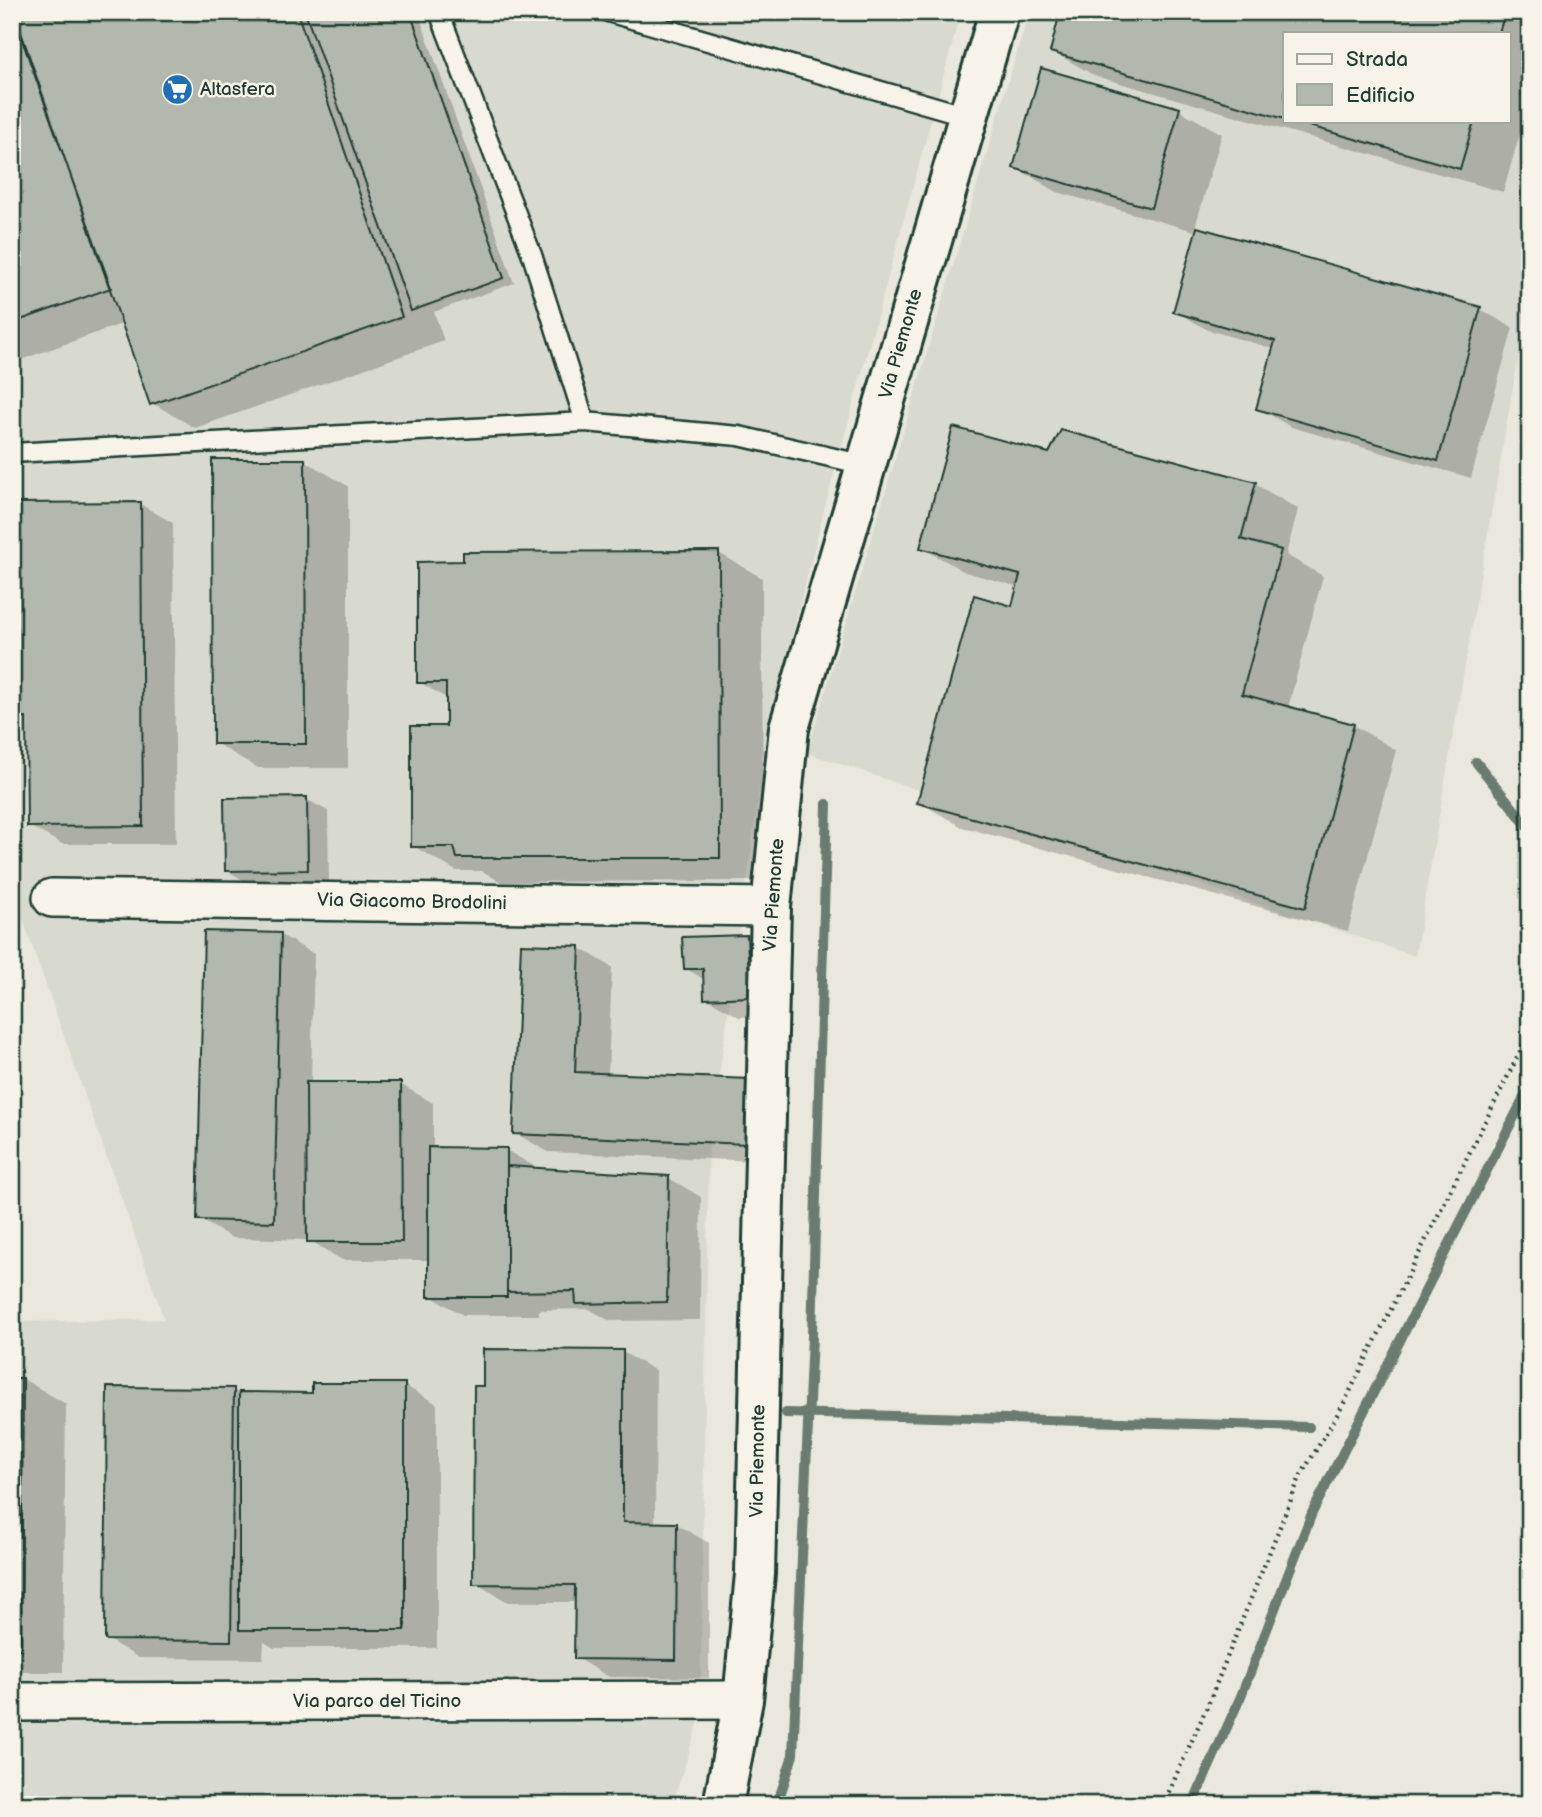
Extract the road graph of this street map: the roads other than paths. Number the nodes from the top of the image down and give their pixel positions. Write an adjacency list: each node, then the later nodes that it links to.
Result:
1 (439, 12): 5 (lane)
2 (608, 12): 4 (lane)
3 (999, 12): 4 (street, Via Piemonte)
4 (967, 116): 7 (street, Via Piemonte)
5 (585, 422): 6 (lane); 7 (lane)
6 (12, 453)
7 (865, 465): 9 (street, Via Piemonte)
8 (52, 898): 9 (street, Via Giacomo Brodolini)
9 (771, 907): 10 (street, Via Piemonte)
10 (743, 1700): 11 (street, Via parco del Ticino); 12 (street, Via Piemonte)
11 (12, 1702)
12 (723, 1805)

